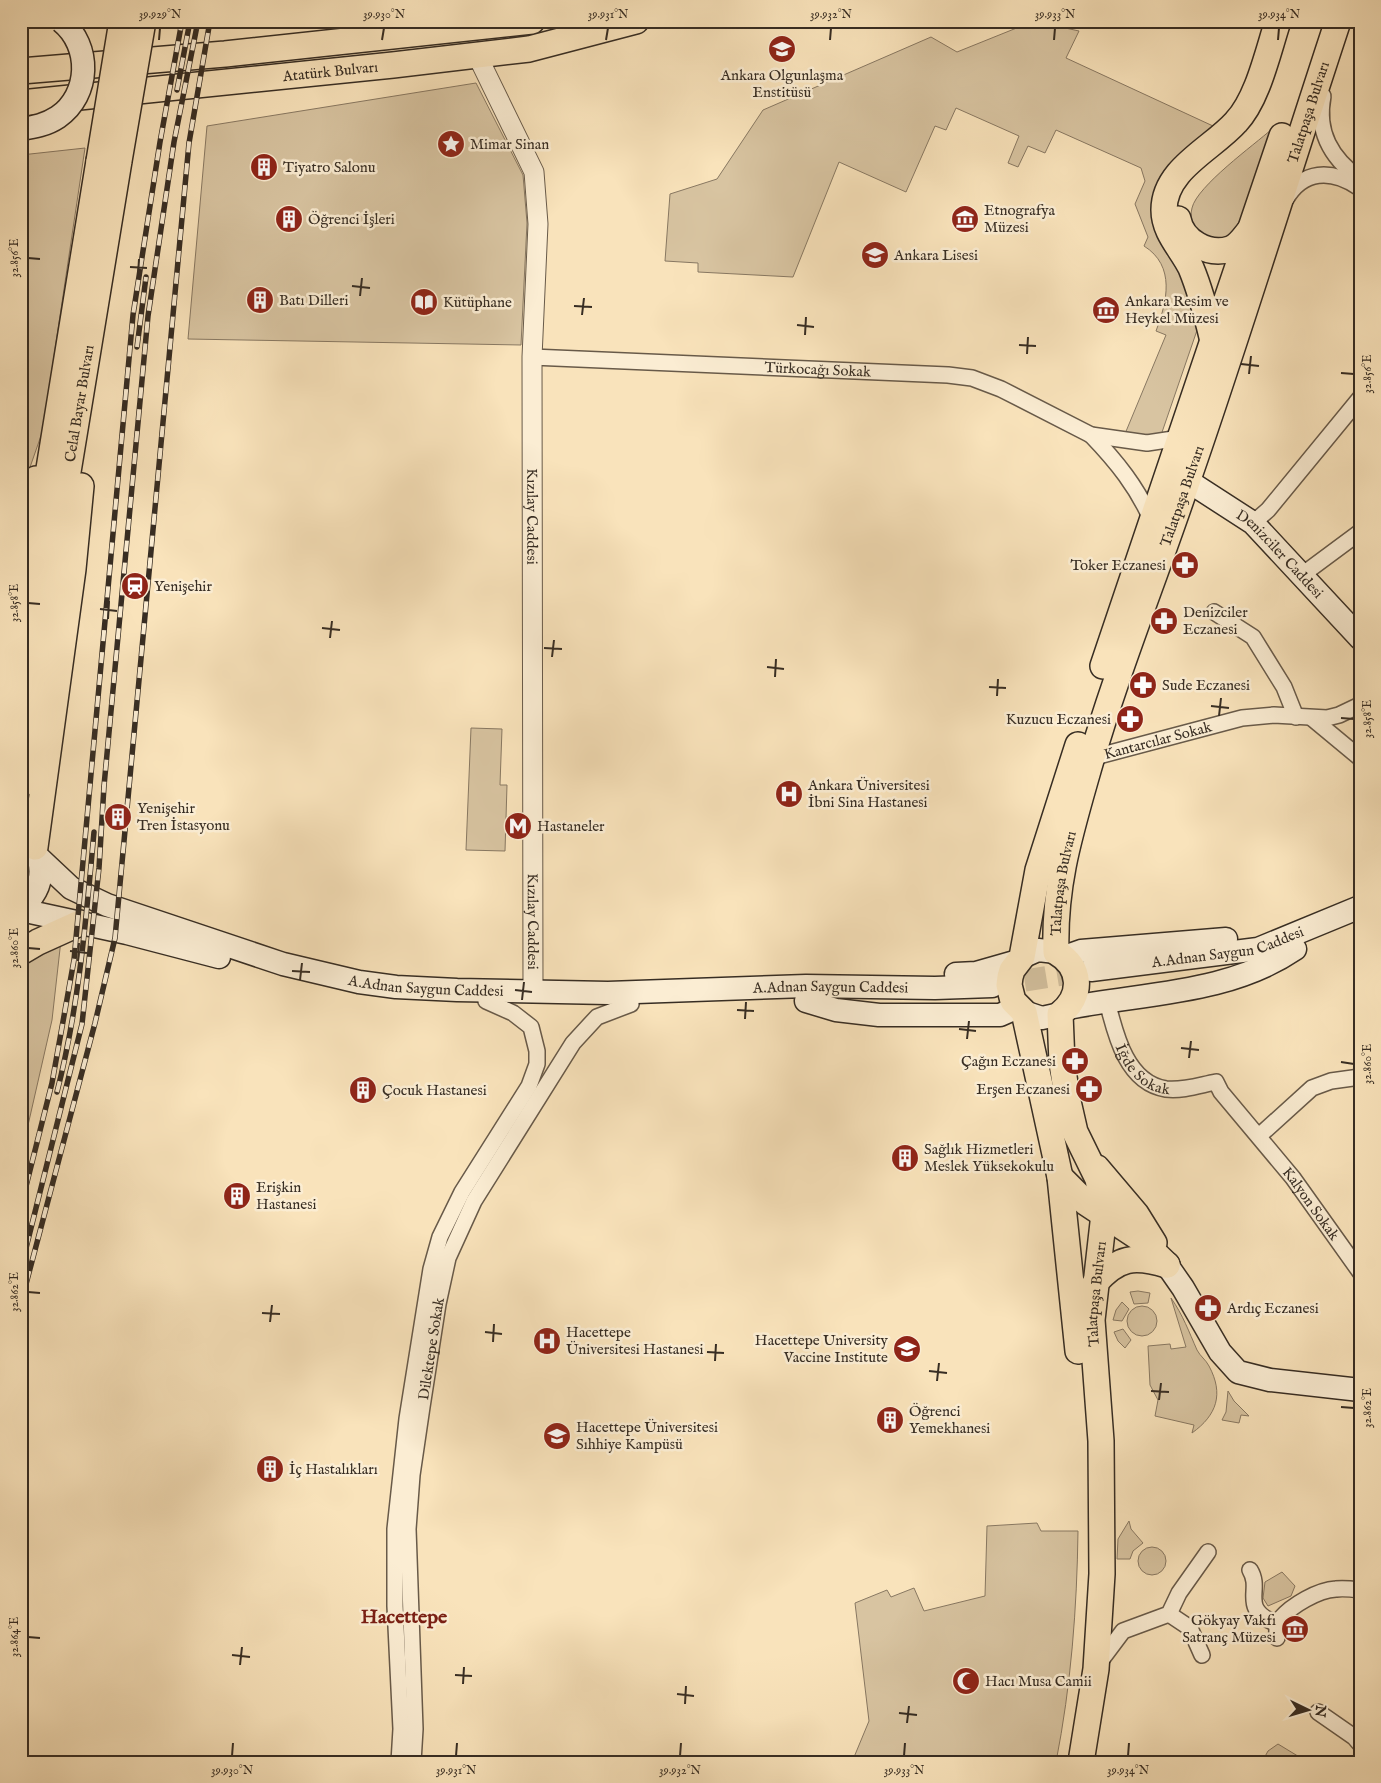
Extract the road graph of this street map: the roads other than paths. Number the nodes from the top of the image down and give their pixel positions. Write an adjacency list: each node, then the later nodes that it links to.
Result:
1 (62, 21): 12 (main road, bridge)
2 (122, 21): 13 (main road, Celal Bayar Bulvarı, bridge)
3 (143, 21): 13 (main road, Celal Bayar Bulvarı, bridge)
4 (532, 21): 10 (main road, Atatürk Bulvarı)
5 (636, 21): 9 (main road, Atatürk Bulvarı)
6 (1278, 21): 18 (main road)
7 (1292, 21): 16 (main road)
8 (1331, 25): 14 (street); 16 (main road, Talatpaşa Bulvarı)
9 (477, 55): 11 (main road, Atatürk Bulvarı); 19 (street, Kızılay Caddesi)
10 (21, 70)
11 (21, 103)
12 (21, 129)
13 (109, 161): 17 (main road, Celal Bayar Bulvarı); 23 (main road, Celal Bayar Bulvarı)
14 (1360, 179)
15 (1360, 188): 16 (street)
16 (1261, 227): 18 (main road, Talatpaşa Bulvarı); 24 (main road, Talatpaşa Bulvarı)
17 (90, 341): 29 (main road, Celal Bayar Bulvarı); 40 (main road)
18 (1213, 341): 22 (main road, Talatpaşa Bulvarı)
19 (532, 357): 21 (street, Türkocağı Sokak); 50 (street, Kızılay Caddesi)
20 (1360, 398): 27 (street)
21 (1092, 435): 22 (street, Türkocağı Sokak); 26 (street, Türkocağı Sokak)
22 (1180, 438): 26 (main road, Talatpaşa Bulvarı)
23 (52, 446): 25 (main road); 29 (main road, Celal Bayar Bulvarı)
24 (1188, 481): 27 (main road, Denizciler Caddesi); 37 (main road, Talatpaşa Bulvarı)
25 (21, 519)
26 (1152, 521): 48 (main road, Talatpaşa Bulvarı)
27 (1253, 523): 30 (main road, Denizciler Caddesi)
28 (1360, 532): 30 (street)
29 (43, 561): 33 (main road, Celal Bayar Bulvarı); 39 (main road, Celal Bayar Bulvarı)
30 (1302, 575): 32 (main road, Denizciler Caddesi)
31 (1214, 612): 35 (street)
32 (1360, 638)
33 (21, 641)
34 (1360, 704): 36 (street, Kantarcılar Sokak)
35 (1296, 717): 36 (street, Kantarcılar Sokak); 37 (street, Kantarcılar Sokak)
36 (1313, 719): 38 (street)
37 (1092, 758): 47 (main road, Talatpaşa Bulvarı)
38 (1360, 758)
39 (21, 785)
40 (31, 847): 42 (main road, A.Adnan Saygun Caddesi); 50 (main road, A.Adnan Saygun Caddesi)
41 (1360, 907): 45 (main road, A.Adnan Saygun Caddesi)
42 (21, 909): 44 (main road, A.Adnan Saygun Caddesi)
43 (1360, 922): 45 (main road, A.Adnan Saygun Caddesi)
44 (80, 923): 46 (main road); 54 (main road, A.Adnan Saygun Caddesi)
45 (1293, 942): 47 (main road); 49 (main road, A.Adnan Saygun Caddesi); 53 (main road)
46 (21, 952)
47 (1060, 954): 48 (main road); 57 (main road, Talatpaşa Bulvarı)
48 (1020, 959): 52 (main road); 56 (main road, Talatpaşa Bulvarı)
49 (1092, 975)
50 (533, 991): 52 (main road, A.Adnan Saygun Caddesi)
51 (992, 991): 52 (main road, A.Adnan Saygun Caddesi)
52 (806, 994): 55 (main road, A.Adnan Saygun Caddesi); 56 (main road)
53 (1107, 1001): 57 (main road); 59 (street, İğde Sokak)
54 (486, 1002): 55 (main road, A.Adnan Saygun Caddesi); 76 (street, Dilektepe Sokak)
55 (631, 1004): 77 (street, Dilektepe Sokak)
56 (1021, 1010): 57 (main road); 62 (main road, Talatpaşa Bulvarı)
57 (1064, 1011): 61 (main road, Talatpaşa Bulvarı)
58 (1360, 1077): 60 (street)
59 (1216, 1082): 60 (street, Kalyon Sokak)
60 (1259, 1136): 65 (street, Kalyon Sokak)
61 (1091, 1162): 63 (main road, Talatpaşa Bulvarı); 64 (main road)
62 (1060, 1177): 63 (main road); 78 (main road, Talatpaşa Bulvarı)
63 (1104, 1214): 64 (main road); 66 (main road, Talatpaşa Bulvarı)
64 (1167, 1265): 66 (main road); 67 (main road)
65 (1358, 1267)
66 (1095, 1283): 73 (main road, Talatpaşa Bulvarı)
67 (1360, 1390)
68 (1208, 1552): 71 (street)
69 (1250, 1570): 70 (street)
70 (1360, 1590)
71 (1169, 1614): 72 (street); 73 (street)
72 (1202, 1655)
73 (1096, 1669): 79 (main road, Talatpaşa Bulvarı)
74 (1318, 1712): 75 (street)
75 (1358, 1736)
76 (399, 1762)
77 (413, 1762)
78 (1065, 1762)
79 (1081, 1762)

